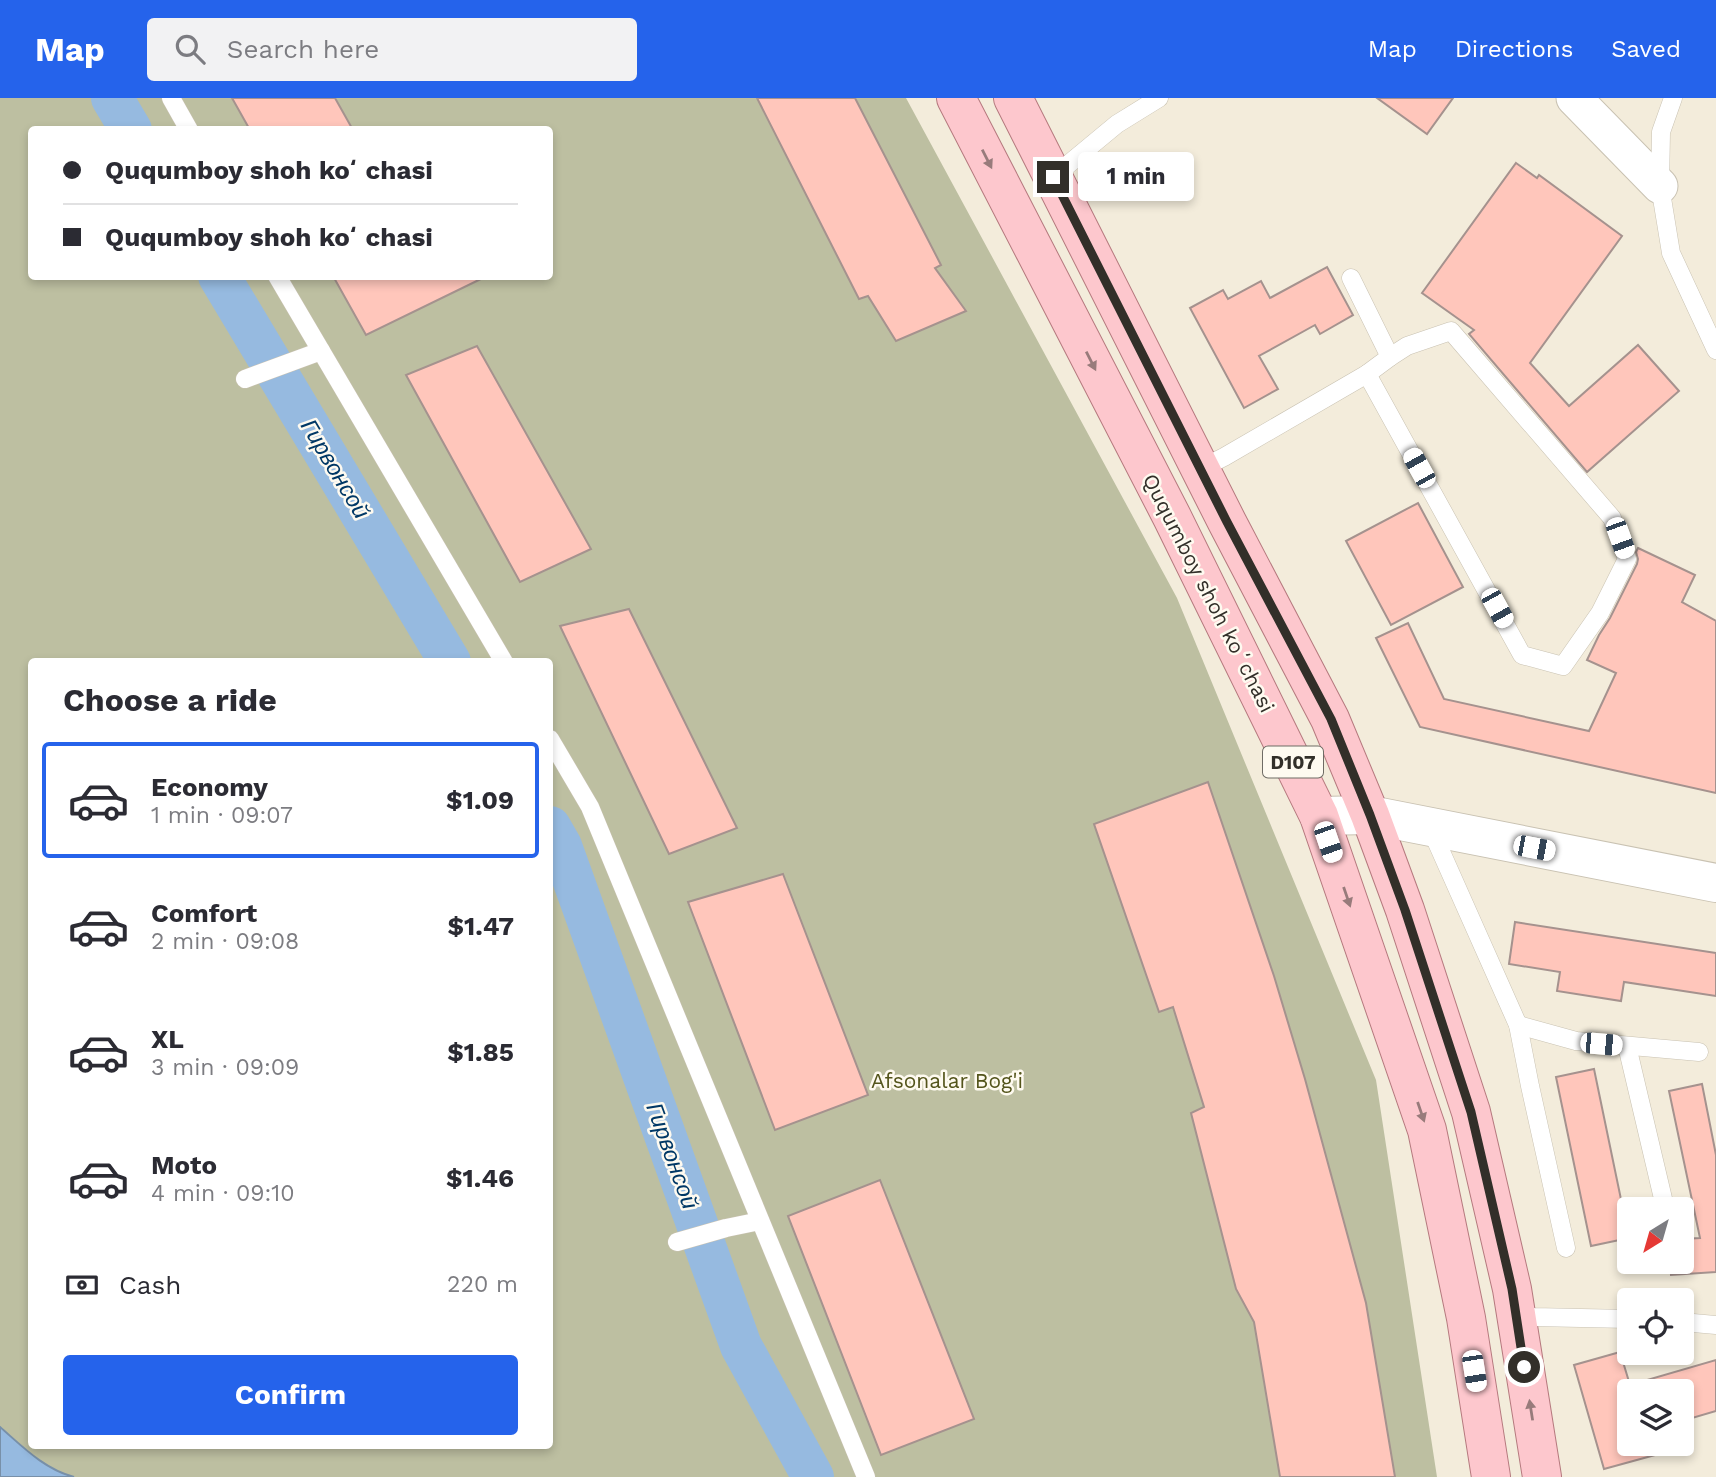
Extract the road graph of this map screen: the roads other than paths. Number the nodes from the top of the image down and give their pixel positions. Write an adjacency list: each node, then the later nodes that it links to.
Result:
1 (171, 98): 7 (lane)
2 (956, 98): 21 (main road, Ququmboy shoh koʻchasi / D107, one-way to 21)
3 (1013, 98): 8 (main road, D107)
4 (1159, 98): 8 (lane)
5 (1574, 98): 9 (street)
6 (1673, 98): 9 (lane)
7 (188, 126)
8 (1053, 177): 17 (main road, D107)
9 (1660, 186): 12 (lane)
10 (1351, 278): 14 (lane)
11 (278, 280): 13 (lane)
12 (1716, 350)
13 (321, 351): 16 (lane); 18 (lane)
14 (1390, 357): 15 (lane); 15 (lane)
15 (1367, 374): 17 (lane)
16 (245, 379)
17 (1200, 469): 20 (main road, D107)
18 (502, 658)
19 (553, 744): 28 (lane)
20 (1370, 815): 21 (main road); 22 (main road); 31 (main road, D107)
21 (1319, 816): 36 (main road, Ququmboy shoh koʻchasi / D107, one-way to 36)
22 (1430, 827): 23 (main road); 24 (lane)
23 (1716, 883)
24 (1518, 1025): 25 (lane); 30 (lane)
25 (1627, 1046): 26 (lane); 27 (lane)
26 (1699, 1052)
27 (1663, 1197)
28 (760, 1221): 29 (lane); 35 (lane)
29 (677, 1242)
30 (1566, 1248)
31 (1516, 1312): 32 (lane); 37 (main road, D107, one-way to 31)
32 (1617, 1319)
33 (1694, 1323): 34 (lane)
34 (1716, 1325)
35 (866, 1477)
36 (1492, 1477)
37 (1542, 1477)

